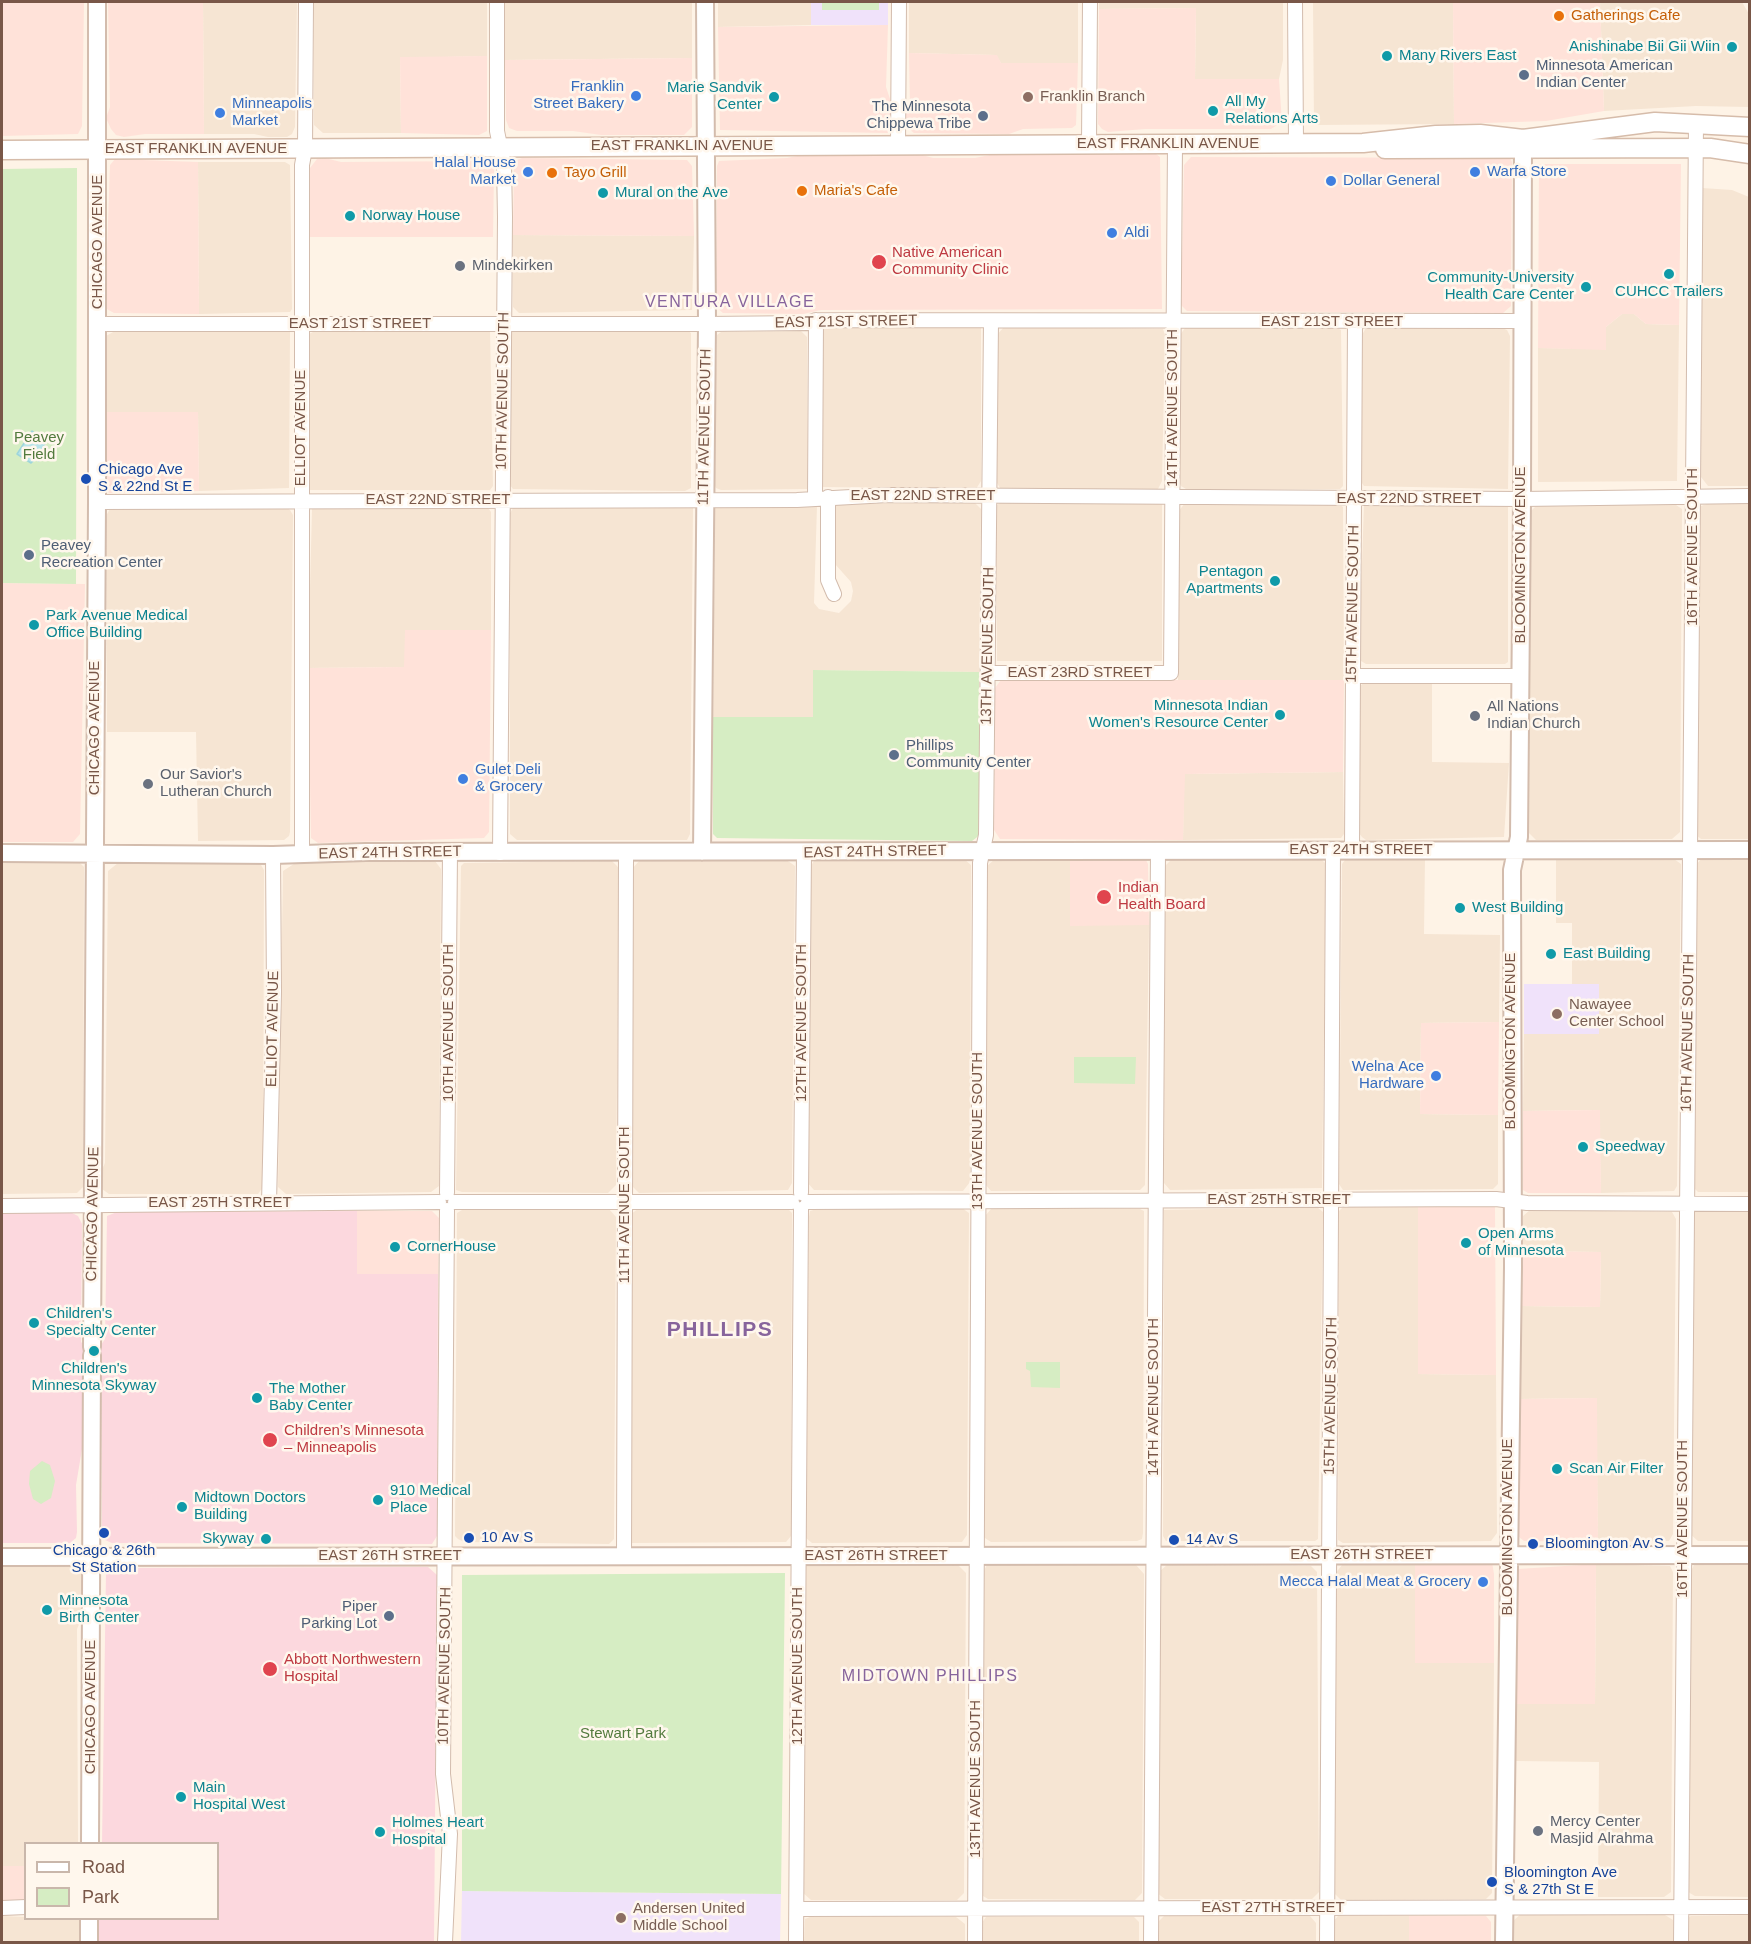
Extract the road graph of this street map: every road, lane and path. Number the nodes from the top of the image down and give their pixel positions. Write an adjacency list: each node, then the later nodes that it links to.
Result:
1 (97, 2): 17 (street, CHICAGO AVENUE)
2 (306, 2): 18 (street, ELLIOT AVENUE)
3 (497, 2): 16 (street, 10TH AVENUE SOUTH)
4 (705, 2): 15 (street, 11TH AVENUE SOUTH)
5 (899, 2): 13 (street)
6 (1090, 2): 11 (street)
7 (1295, 2): 10 (street)
8 (1696, 123): 9 (main road, EAST FRANKLIN AVENUE); 14 (main road, EAST FRANKLIN AVENUE); 19 (street, 16TH AVENUE SOUTH)
9 (1749, 127)
10 (1296, 143): 12 (main road, EAST FRANKLIN AVENUE); 14 (main road, EAST FRANKLIN AVENUE)
11 (1089, 144): 12 (main road, EAST FRANKLIN AVENUE); 13 (main road, EAST FRANKLIN AVENUE)
12 (1175, 144): 24 (street, 14TH AVENUE SOUTH)
13 (898, 145): 15 (main road, EAST FRANKLIN AVENUE)
14 (1523, 145): 19 (main road, EAST FRANKLIN AVENUE); 25 (street, BLOOMINGTON AVENUE)
15 (705, 146): 16 (main road, EAST FRANKLIN AVENUE); 29 (street, 11TH AVENUE SOUTH)
16 (502, 147): 18 (main road, EAST FRANKLIN AVENUE); 28 (street, 10TH AVENUE SOUTH)
17 (98, 149): 18 (main road, EAST FRANKLIN AVENUE); 20 (main road, EAST FRANKLIN AVENUE); 27 (street, CHICAGO AVENUE)
18 (305, 149): 30 (street, ELLIOT AVENUE)
19 (1695, 149): 21 (main road, EAST FRANKLIN AVENUE); 34 (street, 16TH AVENUE SOUTH)
20 (2, 150)
21 (1749, 154)
22 (816, 320): 23 (street, EAST 21ST STREET); 29 (street, EAST 21ST STREET); 33 (street)
23 (991, 321): 24 (street, EAST 21ST STREET); 31 (street, 13TH AVENUE SOUTH)
24 (1173, 321): 26 (street, EAST 21ST STREET); 35 (street, 14TH AVENUE SOUTH)
25 (1523, 321): 26 (street, EAST 21ST STREET); 38 (street, BLOOMINGTON AVENUE)
26 (1355, 322): 36 (street, 15TH AVENUE SOUTH)
27 (97, 324): 30 (street, EAST 21ST STREET); 40 (street, CHICAGO AVENUE)
28 (504, 324): 29 (street, EAST 21ST STREET); 30 (street, EAST 21ST STREET); 39 (street, 10TH AVENUE SOUTH)
29 (707, 324): 37 (street, 11TH AVENUE SOUTH)
30 (301, 325): 41 (street, ELLIOT AVENUE)
31 (990, 496): 33 (street, EAST 22ND STREET); 35 (street, EAST 22ND STREET); 43 (street, 13TH AVENUE SOUTH)
32 (1749, 496): 34 (street, EAST 22ND STREET)
33 (822, 497): 37 (street, EAST 22ND STREET); 42 (street)
34 (1694, 497): 38 (street, EAST 22ND STREET); 50 (street, 16TH AVENUE SOUTH)
35 (1173, 498): 36 (street, EAST 22ND STREET); 44 (street, 14TH AVENUE SOUTH)
36 (1355, 498): 38 (street, EAST 22ND STREET); 45 (street, 15TH AVENUE SOUTH)
37 (704, 499): 39 (street, EAST 22ND STREET); 55 (street, 11TH AVENUE SOUTH)
38 (1522, 499): 46 (street, BLOOMINGTON AVENUE)
39 (502, 501): 41 (street, EAST 22ND STREET); 58 (street, 10TH AVENUE SOUTH)
40 (97, 502): 41 (street, EAST 22ND STREET); 57 (street, CHICAGO AVENUE)
41 (301, 502): 61 (street, ELLIOT AVENUE)
42 (834, 594)
43 (988, 673): 44 (street, EAST 23RD STREET); 52 (street, 13TH AVENUE SOUTH)
44 (1171, 673)
45 (1353, 676): 46 (street); 48 (street, 15TH AVENUE SOUTH)
46 (1520, 676): 49 (street, BLOOMINGTON AVENUE)
47 (1333, 849): 48 (street, EAST 24TH STREET); 53 (street, EAST 24TH STREET); 65 (street, 15TH AVENUE SOUTH)
48 (1352, 849): 49 (street, EAST 24TH STREET)
49 (1516, 850): 50 (street, EAST 24TH STREET); 67 (street, BLOOMINGTON AVENUE)
50 (1690, 850): 51 (street, EAST 24TH STREET); 71 (street, 16TH AVENUE SOUTH)
51 (1749, 850)
52 (984, 851): 53 (street, EAST 24TH STREET); 60 (street, EAST 24TH STREET); 63 (street, 13TH AVENUE SOUTH)
53 (1158, 851): 64 (street, 14TH AVENUE SOUTH)
54 (450, 852): 58 (street, EAST 24TH STREET); 61 (street, EAST 24TH STREET); 68 (street, 10TH AVENUE SOUTH)
55 (702, 852): 59 (street, EAST 24TH STREET); 60 (street, EAST 24TH STREET)
56 (2, 853): 57 (street, EAST 24TH STREET)
57 (95, 853): 62 (street, EAST 24TH STREET); 74 (street, CHICAGO AVENUE)
58 (500, 853): 59 (street, EAST 24TH STREET)
59 (626, 853): 70 (street, 11TH AVENUE SOUTH)
60 (804, 853): 66 (street, 12TH AVENUE SOUTH)
61 (302, 854): 62 (street, EAST 24TH STREET)
62 (273, 855): 69 (street, ELLIOT AVENUE)
63 (978, 1200): 64 (street, EAST 25TH STREET); 66 (street, EAST 25TH STREET); 81 (street, 13TH AVENUE SOUTH)
64 (1156, 1200): 65 (street, EAST 25TH STREET); 82 (street, 14TH AVENUE SOUTH)
65 (1333, 1200): 67 (street, EAST 25TH STREET); 83 (street, 15TH AVENUE SOUTH)
66 (801, 1201): 70 (street, EAST 25TH STREET); 75 (street, 12TH AVENUE SOUTH)
67 (1512, 1201): 71 (street, EAST 25TH STREET); 76 (street, BLOOMINGTON AVENUE)
68 (447, 1202): 69 (street, EAST 25TH STREET); 70 (street, EAST 25TH STREET); 79 (street, 10TH AVENUE SOUTH)
69 (269, 1203): 74 (street, EAST 25TH STREET)
70 (624, 1203): 80 (street, 11TH AVENUE SOUTH)
71 (1686, 1203): 72 (street, EAST 25TH STREET); 77 (street, 16TH AVENUE SOUTH)
72 (1749, 1204)
73 (2, 1206): 74 (street, EAST 25TH STREET)
74 (94, 1206): 85 (street, CHICAGO AVENUE)
75 (798, 1555): 80 (street, EAST 26TH STREET); 81 (street, EAST 26TH STREET); 93 (street, 12TH AVENUE SOUTH)
76 (1508, 1555): 77 (street, EAST 26TH STREET); 83 (street, EAST 26TH STREET); 87 (street, BLOOMINGTON AVENUE)
77 (1682, 1555): 78 (street, EAST 26TH STREET); 89 (street, 16TH AVENUE SOUTH)
78 (1749, 1555)
79 (445, 1556): 80 (street, EAST 26TH STREET); 85 (street, EAST 26TH STREET); 98 (street, 10TH AVENUE SOUTH)
80 (624, 1556)
81 (977, 1556): 82 (street, EAST 26TH STREET); 94 (street, 13TH AVENUE SOUTH)
82 (1153, 1556): 83 (street, EAST 26TH STREET); 95 (street, 14TH AVENUE SOUTH)
83 (1329, 1556): 92 (street, 15TH AVENUE SOUTH)
84 (2, 1557): 85 (street, EAST 26TH STREET)
85 (91, 1557): 86 (street, CHICAGO AVENUE)
86 (90, 1842)
87 (1504, 1906): 89 (street, EAST 27TH STREET); 92 (street, EAST 27TH STREET); 103 (street, BLOOMINGTON AVENUE)
88 (24, 1907): 91 (street)
89 (1681, 1907): 90 (street, EAST 27TH STREET); 104 (street, 16TH AVENUE SOUTH)
90 (1749, 1907)
91 (2, 1908)
92 (1327, 1908): 95 (street, EAST 27TH STREET); 102 (street, 15TH AVENUE SOUTH)
93 (796, 1909): 94 (street, EAST 27TH STREET); 99 (street, 12TH AVENUE SOUTH)
94 (975, 1909): 95 (street, EAST 27TH STREET); 100 (street, 13TH AVENUE SOUTH)
95 (1151, 1909): 101 (street, 14TH AVENUE SOUTH)
96 (89, 1920): 97 (street)
97 (89, 1942)
98 (446, 1942)
99 (796, 1942)
100 (975, 1942)
101 (1151, 1942)
102 (1327, 1942)
103 (1504, 1942)
104 (1681, 1942)

